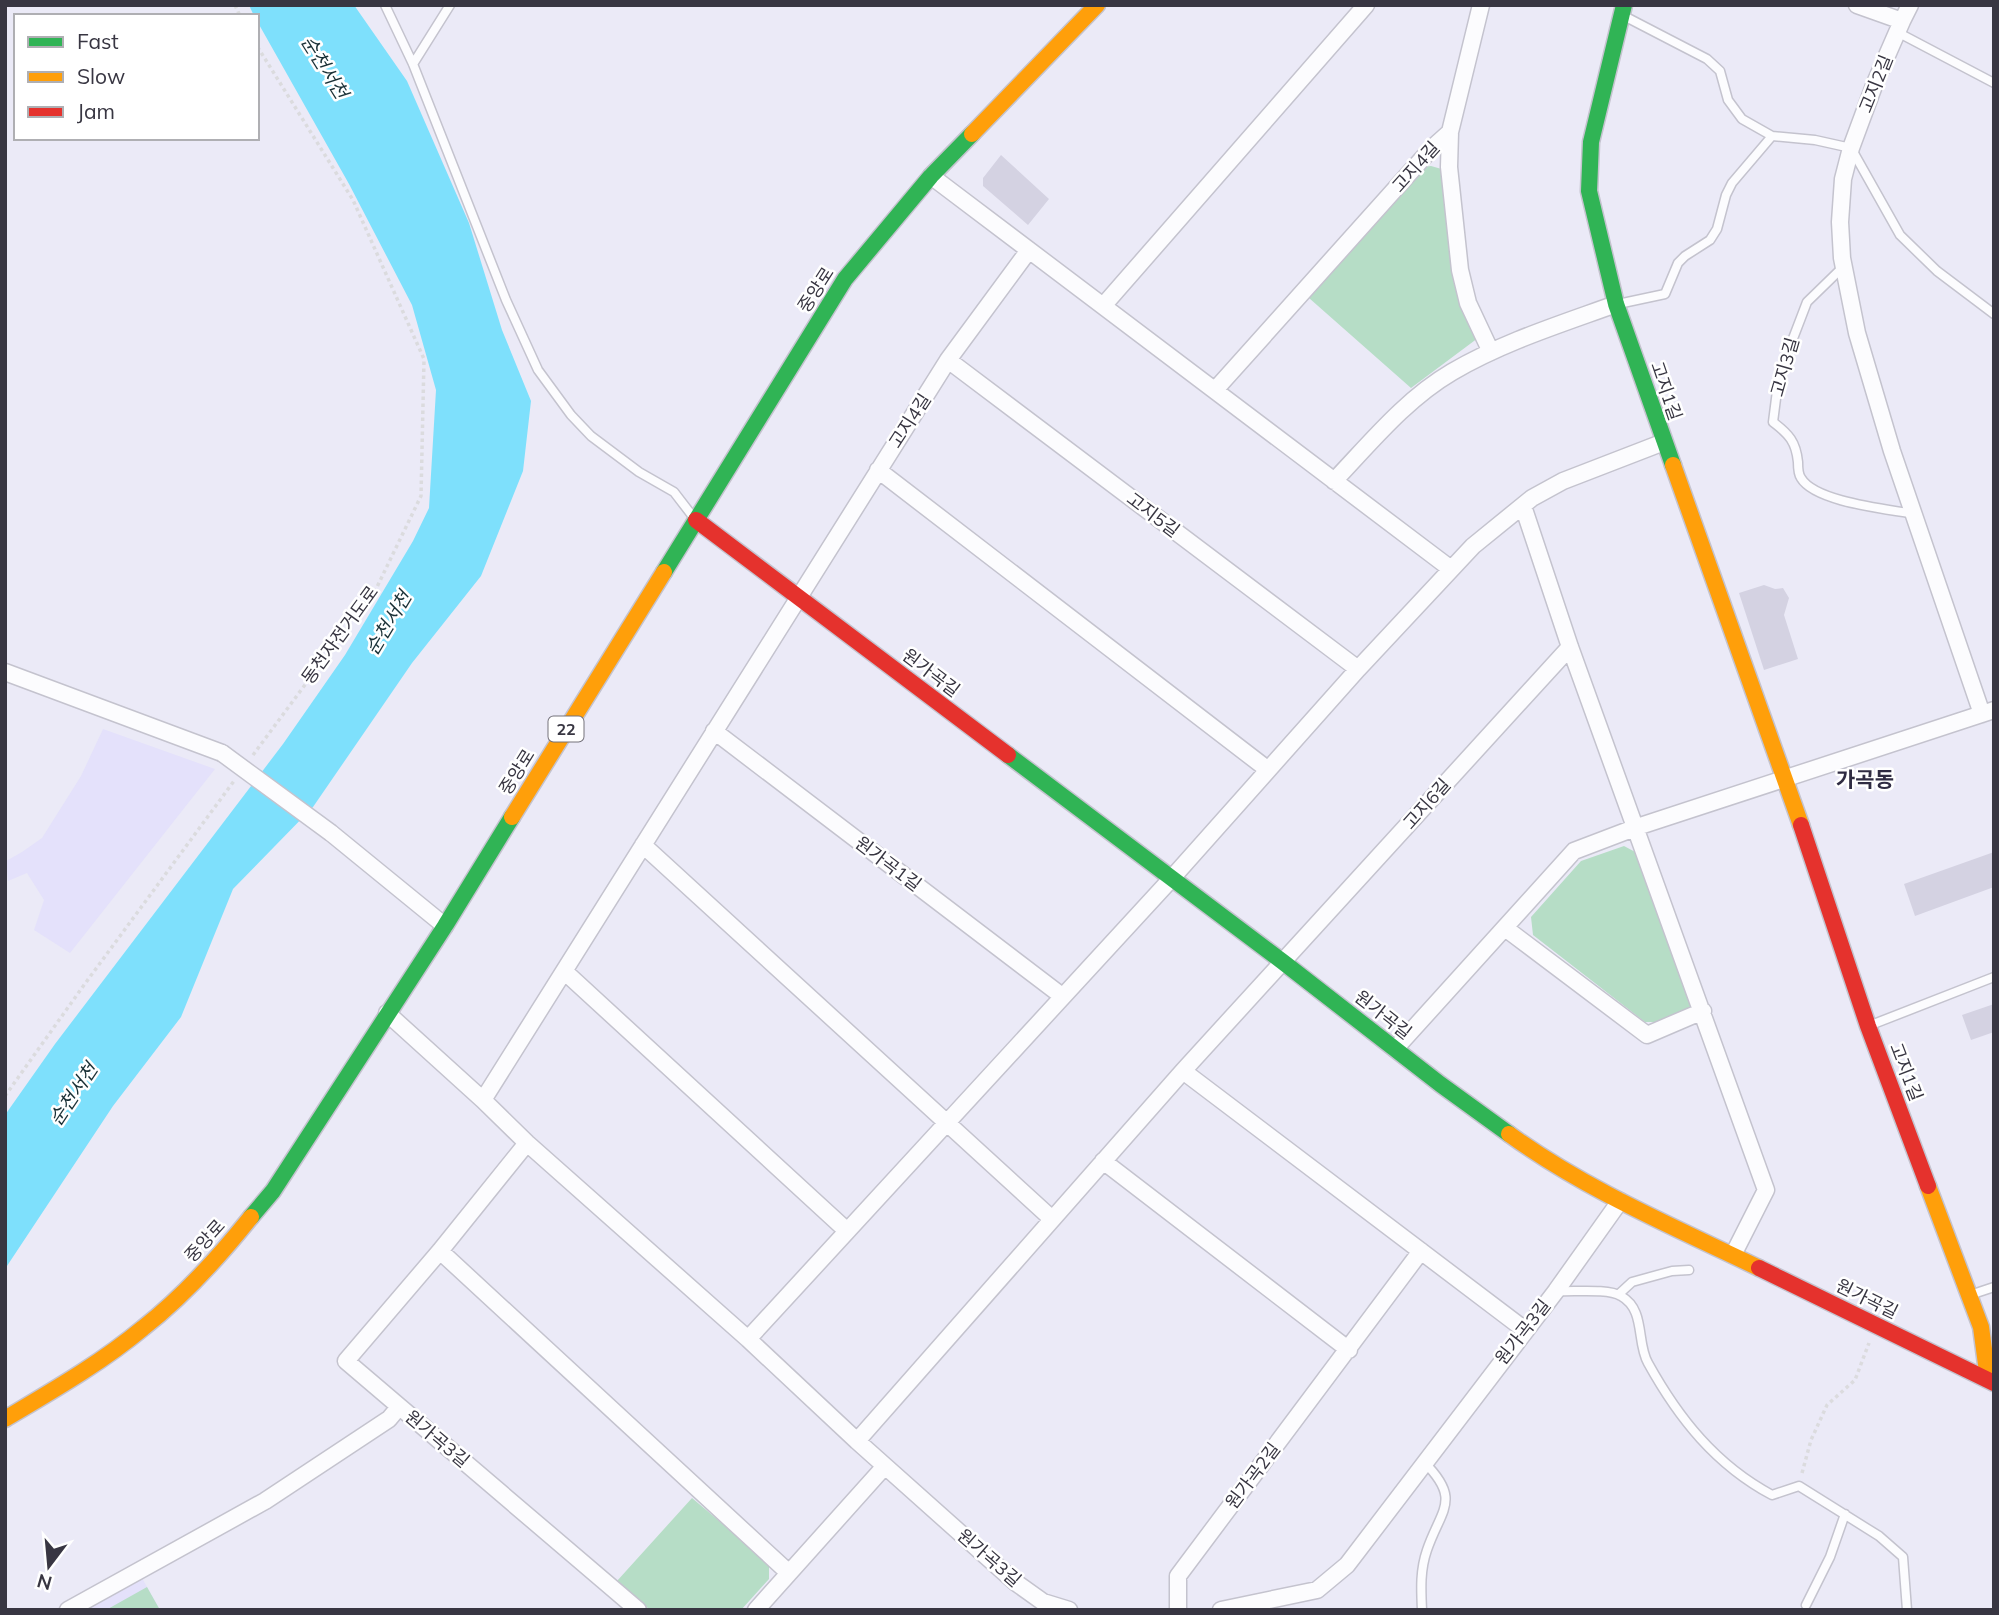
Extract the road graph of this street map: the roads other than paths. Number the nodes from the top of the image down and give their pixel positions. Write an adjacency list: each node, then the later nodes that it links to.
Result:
1 (385, 5): 10 (lane)
2 (450, 5): 10 (lane)
3 (1097, 5): 15 (street, 중앙로 / 22)
4 (1366, 5): 19 (street)
5 (1481, 5): 12 (street, 고지4길)
6 (1857, 5): 9 (street)
7 (1910, 5): 9 (street, 고지2길)
8 (1623, 10): 13 (lane); 18 (street, 고지1길)
9 (1899, 27): 11 (lane); 14 (street, 고지2길)
10 (413, 64): 29 (lane)
11 (1994, 83)
12 (1450, 132): 21 (street, 고지4길); 23 (street, 고지4길)
13 (1772, 136): 14 (lane); 18 (lane)
14 (1851, 148): 17 (street); 20 (lane)
15 (931, 176): 16 (street); 29 (street, 중앙로 / 22)
16 (1029, 250): 19 (street); 22 (street, 고지4길)
17 (1843, 267): 28 (street); 28 (lane, 고지3길)
18 (1615, 304): 21 (street); 24 (street, 고지1길)
19 (1103, 306): 23 (street)
20 (1994, 314)
21 (1491, 352): 26 (street)
22 (948, 360): 25 (street, 고지4길); 33 (street, 고지5길)
23 (1215, 390): 26 (street)
24 (1664, 442): 27 (street); 38 (street, 고지1길)
25 (878, 470): 31 (street, 고지4길); 37 (street)
26 (1334, 481): 30 (street)
27 (1523, 506): 30 (street); 32 (street)
28 (1914, 514): 35 (street)
29 (696, 520): 31 (street, 원가곡길); 42 (street, 중앙로 / 22)
30 (1451, 569): 33 (street)
31 (798, 597): 36 (street); 41 (street, 원가곡길)
32 (1570, 647): 39 (street); 44 (street, 고지6길)
33 (1358, 669): 37 (street)
34 (5, 672): 42 (street, bridge)
35 (1988, 712): 38 (street)
36 (714, 731): 40 (street); 47 (street, 원가곡1길)
37 (1266, 769): 41 (street)
38 (1785, 778): 39 (street); 50 (street, 고지1길)
39 (1637, 827): 43 (street); 48 (street)
40 (643, 845): 45 (street); 54 (street)
41 (1172, 877): 44 (street, 원가곡길); 47 (street)
42 (445, 926): 49 (street, 중앙로 / 22)
43 (1505, 928): 48 (street); 51 (street)
44 (1283, 962): 51 (street, 원가곡길); 52 (street)
45 (564, 971): 53 (street); 59 (street)
46 (1994, 977): 50 (lane)
47 (1062, 996): 54 (street)
48 (1703, 1011): 62 (street)
49 (387, 1013): 53 (street, 원가곡3길); 73 (street, 중앙로 / 22)
50 (1868, 1027): 67 (street, 고지1길)
51 (1395, 1049): 57 (street, 원가곡길)
52 (1183, 1071): 56 (street); 61 (street)
53 (483, 1100): 55 (street, 원가곡3길)
54 (945, 1123): 58 (street); 59 (street)
55 (527, 1143): 60 (street, 원가곡3길); 69 (street, 원가곡3길)
56 (1103, 1161): 58 (street); 70 (street)
57 (1620, 1201): 62 (street, 원가곡길); 65 (street, 원가곡3길)
58 (1052, 1220): 74 (street)
59 (846, 1230): 69 (street)
60 (440, 1251): 72 (street, 원가곡3길); 78 (street)
61 (1421, 1251): 68 (street); 70 (street, 원가곡2길)
62 (1733, 1255): 71 (street, 원가곡길)
63 (1689, 1270): 66 (lane)
64 (1994, 1287): 67 (lane)
65 (1556, 1291): 66 (lane); 68 (street, 원가곡3길)
66 (1619, 1294): 77 (lane)
67 (1970, 1296): 71 (street, 고지1길)
68 (1525, 1330): 75 (street, 원가곡3길)
69 (748, 1339): 74 (street, 원가곡3길)
70 (1349, 1350): 85 (street, 원가곡2길)
71 (1991, 1381)
72 (399, 1407): 81 (street); 82 (street, 원가곡3길)
73 (5, 1419)
74 (857, 1441): 76 (street, 원가곡3길)
75 (1424, 1462): 80 (street, 원가곡3길); 87 (lane)
76 (886, 1466): 78 (street); 84 (street, 원가곡3길)
77 (1844, 1514): 79 (lane); 88 (lane)
78 (789, 1573): 83 (street)
79 (1806, 1605)
80 (1264, 1606): 86 (street, 원가곡3길)
81 (68, 1610)
82 (638, 1610)
83 (756, 1610)
84 (1069, 1610)
85 (1178, 1610)
86 (1221, 1610)
87 (1422, 1610)
88 (1907, 1610)

